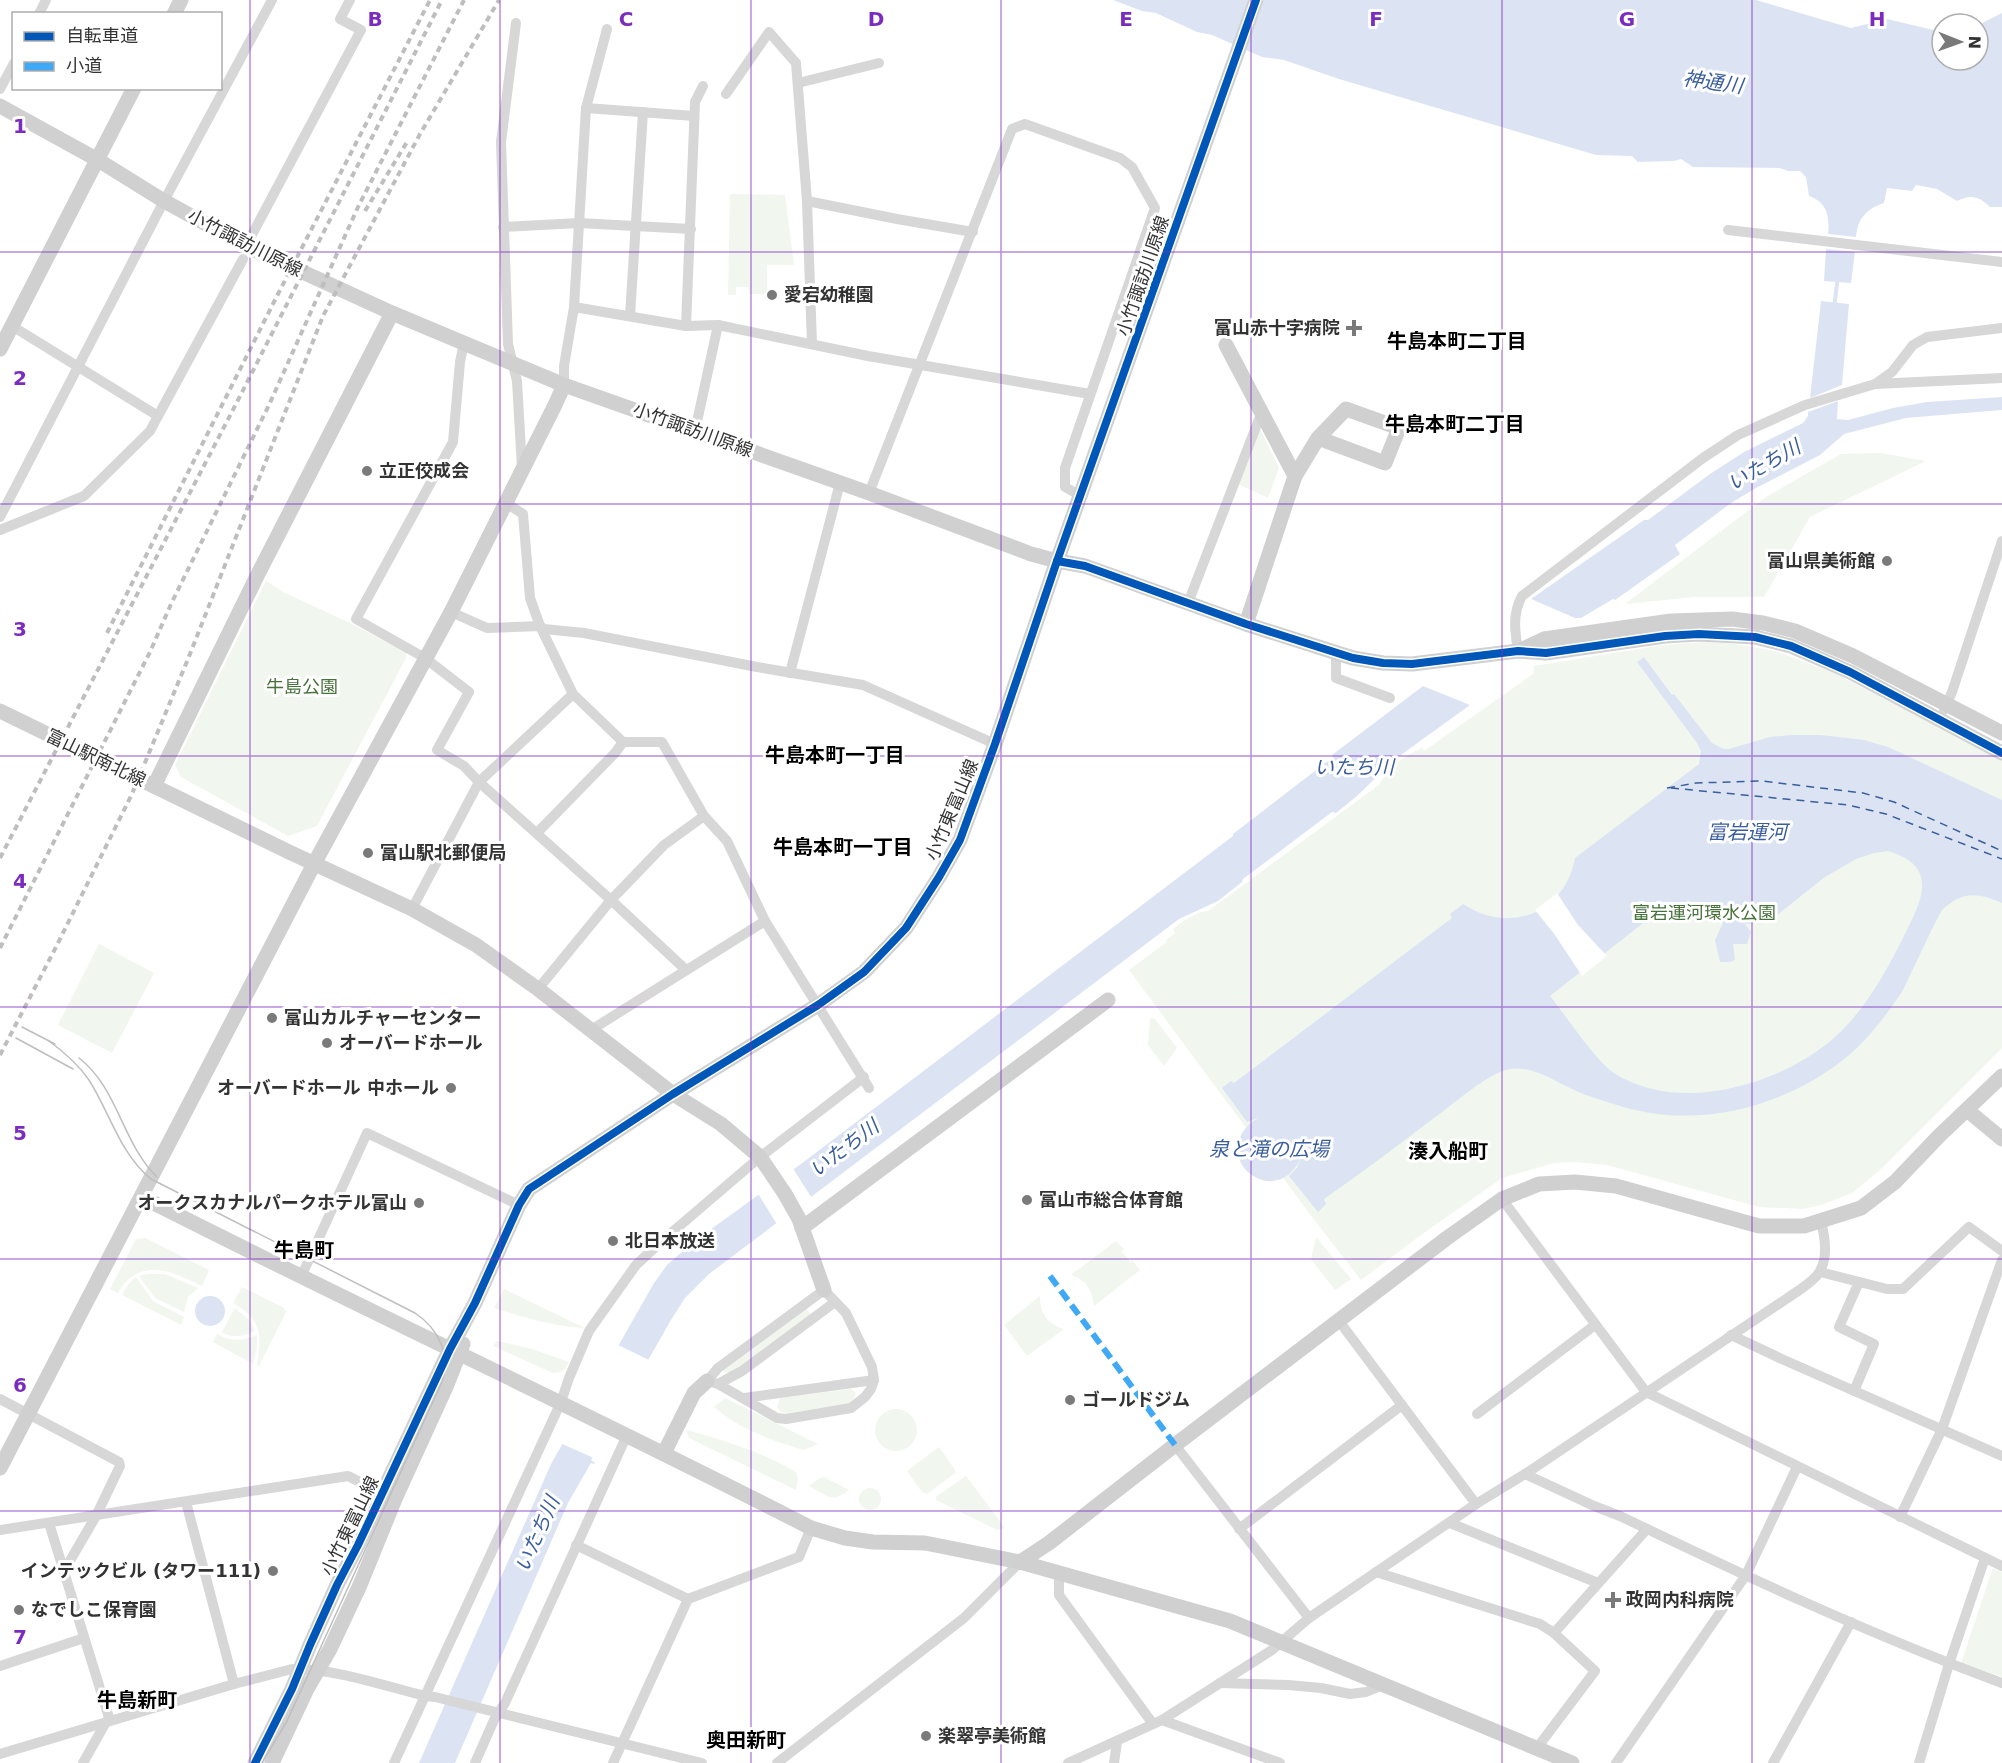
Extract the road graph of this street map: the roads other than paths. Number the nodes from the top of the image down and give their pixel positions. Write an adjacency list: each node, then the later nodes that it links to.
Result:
1 (272, 0): 18 (street)
2 (350, 0): 26 (street)
3 (1256, 0): 54 (street, 小竹諏訪川原線)
4 (516, 23): 21 (street)
5 (607, 29): 14 (street)
6 (879, 63): 8 (street)
7 (12, 67): 10 (street)
8 (798, 83): 12 (street); 19 (street)
9 (703, 86): 16 (street)
10 (0, 89)
11 (133, 90): 17 (street)
12 (726, 94)
13 (0, 106): 17 (street, 小竹諏訪川原線)
14 (586, 108): 15 (street); 20 (street)
15 (643, 112): 16 (street); 22 (street)
16 (694, 116): 23 (street)
17 (98, 160): 18 (street, 小竹諏訪川原線); 31 (street)
18 (164, 201): 26 (street, 小竹諏訪川原線); 41 (street)
19 (807, 201): 25 (street); 36 (street)
20 (579, 224): 21 (street); 22 (street); 28 (street)
21 (503, 227): 39 (street)
22 (635, 227): 23 (street); 30 (street)
23 (690, 229): 33 (street)
24 (1728, 230): 27 (street)
25 (973, 232): 40 (street); 45 (street)
26 (245, 253): 29 (street, 小竹諏訪川原線); 47 (street)
27 (2002, 262)
28 (574, 307): 30 (street); 44 (street)
29 (392, 313): 35 (street, 小竹諏訪川原線); 77 (street)
30 (630, 316): 33 (street)
31 (6, 322): 38 (street); 41 (street)
32 (718, 325): 33 (street); 36 (street); 48 (street)
33 (686, 326)
34 (2002, 328): 43 (street)
35 (464, 343): 39 (street, 小竹諏訪川原線); 66 (street)
36 (812, 344): 40 (street)
37 (1226, 345): 46 (street)
38 (0, 349)
39 (513, 363): 44 (street, 小竹諏訪川原線); 50 (street)
40 (919, 365): 45 (street); 53 (street)
41 (78, 368): 47 (street); 56 (street)
42 (2002, 378): 43 (street)
43 (1875, 384): 65 (street)
44 (564, 385): 48 (street, 小竹諏訪川原線); 50 (street)
45 (1090, 394): 54 (street)
46 (1261, 414): 51 (street); 60 (street)
47 (158, 416): 57 (street)
48 (694, 431): 52 (street, 小竹諏訪川原線)
49 (1318, 438): 49 (street); 51 (street)
50 (522, 469): 55 (street)
51 (1295, 476): 62 (street)
52 (840, 483): 53 (street, 小竹諏訪川原線); 67 (street)
53 (869, 493): 59 (street, 小竹諏訪川原線)
54 (1080, 496): 59 (street, 小竹諏訪川原線)
55 (506, 503): 61 (street); 63 (street)
56 (0, 517)
57 (0, 530)
58 (2002, 542): 71 (street)
59 (1057, 561): 60 (street); 74 (street, 小竹東富山線)
60 (1188, 603): 62 (street)
61 (451, 612): 63 (street); 66 (street)
62 (1246, 624): 64 (street)
63 (540, 626): 67 (street); 68 (street)
64 (1336, 652): 65 (street); 69 (street)
65 (1508, 652): 71 (street)
66 (425, 658): 76 (street); 80 (street)
67 (790, 673): 74 (street)
68 (573, 694): 73 (street); 76 (street)
69 (1390, 698)
70 (0, 711): 77 (street, 富山駅南北線)
71 (1943, 712): 72 (street); 75 (street)
72 (2002, 733)
73 (623, 742): 78 (street); 79 (street)
74 (995, 744): 87 (street, 小竹東富山線)
75 (2002, 753)
76 (479, 782): 79 (street); 82 (street)
77 (154, 786): 80 (street, 富山駅南北線)
78 (705, 816): 81 (street); 83 (street)
79 (537, 834): 81 (street)
80 (314, 864): 82 (street, 富山駅南北線); 96 (street)
81 (611, 900): 84 (street); 85 (street)
82 (412, 909): 85 (street, 富山駅南北線)
83 (765, 921): 84 (street); 87 (street)
84 (686, 970): 88 (street)
85 (538, 989): 88 (street, 富山駅南北線)
86 (1108, 1000): 100 (street)
87 (818, 1005): 90 (street); 92 (street, 小竹東富山線)
88 (591, 1030): 92 (street, 富山駅南北線)
89 (2002, 1076): 93 (street)
90 (864, 1077): 91 (street); 95 (street)
91 (870, 1088)
92 (673, 1094): 95 (street, 富山駅南北線); 98 (street, 小竹東富山線)
93 (1966, 1110): 94 (street); 99 (street)
94 (2002, 1139)
95 (760, 1157): 100 (street, 富山駅南北線); 118 (street)
96 (142, 1197): 104 (street); 120 (street)
97 (1502, 1199): 99 (street); 108 (street); 109 (street)
98 (519, 1205): 104 (street); 111 (street, 小竹東富山線)
99 (1821, 1222): 103 (street)
100 (800, 1224): 106 (street, 富山駅南北線)
101 (2002, 1251): 105 (street)
102 (2002, 1260): 122 (street)
103 (1820, 1272): 105 (street); 110 (street)
104 (301, 1277): 111 (street)
105 (1859, 1282): 114 (street)
106 (824, 1290): 107 (street); 113 (street)
107 (835, 1302): 112 (street); 113 (street)
108 (1340, 1321): 119 (street); 124 (street)
109 (1595, 1325): 115 (street); 121 (street)
110 (1731, 1335): 114 (street); 115 (street)
111 (455, 1351): 118 (street); 130 (street, 小竹東富山線)
112 (874, 1380): 116 (street); 116 (street)
113 (713, 1382): 116 (street); 125 (street)
114 (1854, 1391): 122 (street)
115 (1646, 1392): 127 (street); 129 (street)
116 (744, 1398)
117 (0, 1399): 120 (street)
118 (565, 1403): 123 (street); 164 (street)
119 (1402, 1405): 132 (street); 138 (street)
120 (28, 1414): 128 (street); 133 (street)
121 (1477, 1414)
122 (1942, 1429): 126 (street); 134 (street)
123 (624, 1433): 125 (street); 141 (street)
124 (1175, 1445): 138 (street); 143 (street)
125 (664, 1453): 137 (street)
126 (2002, 1456)
127 (1797, 1467): 134 (street); 148 (street)
128 (0, 1468)
129 (1525, 1474): 132 (street); 139 (street)
130 (389, 1496): 131 (street); 158 (street, 小竹東富山線); 159 (street, 小竹東富山線)
131 (186, 1502): 133 (street); 162 (street)
132 (1476, 1504): 136 (street)
133 (96, 1516): 135 (street); 145 (street)
134 (1900, 1517): 142 (street)
135 (49, 1523): 140 (street); 145 (street)
136 (1450, 1523): 146 (street); 149 (street)
137 (812, 1528): 143 (street); 150 (street)
138 (1239, 1529): 151 (street)
139 (1647, 1529): 148 (street); 149 (street)
140 (0, 1530)
141 (576, 1545): 150 (street); 165 (street)
142 (1985, 1558): 144 (street); 156 (street)
143 (1020, 1562): 147 (street); 179 (street)
144 (2002, 1566)
145 (64, 1571): 154 (street)
146 (1376, 1572): 151 (street); 153 (street)
147 (1059, 1573): 155 (street); 167 (street)
148 (1746, 1575): 152 (street); 184 (street)
149 (1598, 1582): 153 (street)
150 (688, 1599): 169 (street)
151 (1310, 1618): 155 (street)
152 (1851, 1622): 156 (street); 185 (street)
153 (1554, 1633): 170 (street)
154 (84, 1638): 157 (street); 166 (street)
155 (1282, 1643): 160 (street); 163 (street)
156 (1949, 1664): 161 (street); 186 (street)
157 (0, 1666)
158 (300, 1669): 159 (street); 162 (street); 173 (street, 小竹東富山線)
159 (317, 1671): 164 (street); 174 (street, 小竹東富山線)
160 (1220, 1683): 163 (street); 167 (street)
161 (2002, 1683)
162 (234, 1684): 166 (street)
163 (1383, 1685): 170 (street)
164 (430, 1696): 165 (street); 175 (street)
165 (500, 1712): 169 (street); 176 (street)
166 (108, 1721): 171 (street); 172 (street)
167 (1157, 1722): 168 (street); 182 (street)
168 (1117, 1742): 180 (street); 181 (street)
169 (622, 1743): 177 (street); 178 (street)
170 (1537, 1748): 183 (street)
171 (0, 1754)
172 (83, 1763)
173 (255, 1763)
174 (272, 1763)
175 (394, 1763)
176 (475, 1763)
177 (613, 1763)
178 (702, 1763)
179 (777, 1763)
180 (1068, 1763)
181 (1114, 1763)
182 (1281, 1763)
183 (1572, 1763)
184 (1616, 1763)
185 (1773, 1763)
186 (1919, 1763)

